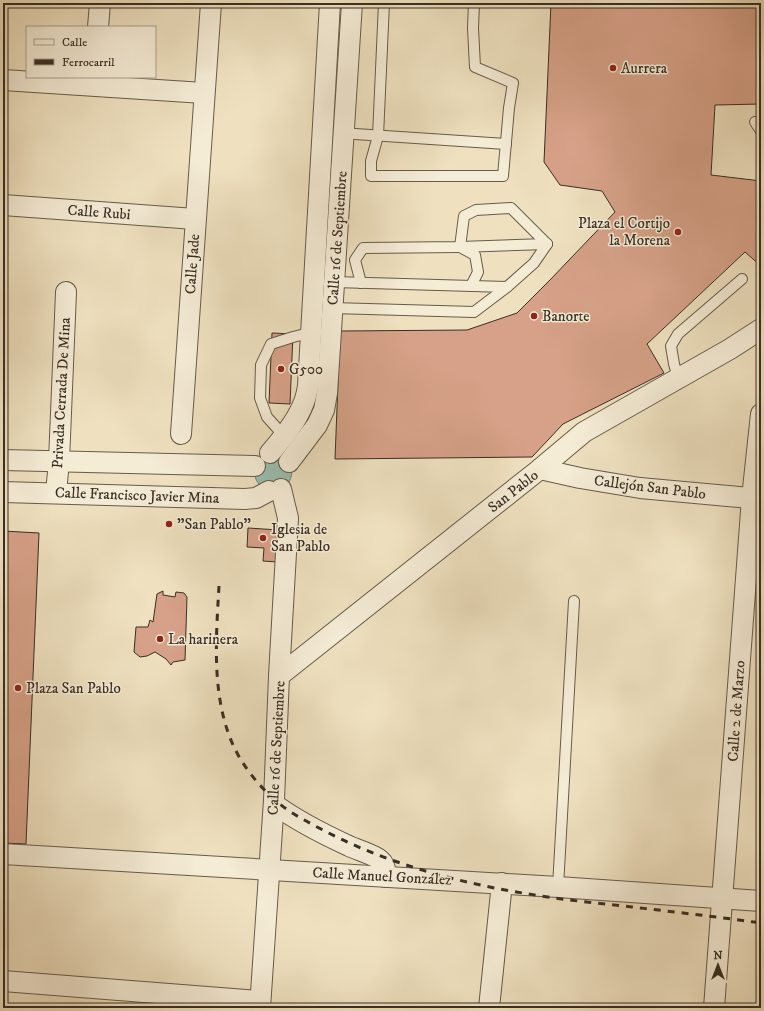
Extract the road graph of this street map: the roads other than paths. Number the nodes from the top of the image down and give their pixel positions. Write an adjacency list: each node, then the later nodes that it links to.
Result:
1 (100, 3): 7 (street)
2 (211, 3): 10 (street, Calle Jade)
3 (330, 3): 12 (street, Calle 16 de Septiembre)
4 (352, 3): 11 (street, Calle 16 de Septiembre)
5 (384, 3): 13 (lane)
6 (474, 3): 14 (lane)
7 (98, 26)
8 (3, 80): 9 (street)
9 (94, 82): 10 (street)
10 (204, 93): 16 (street, Calle Jade)
11 (344, 133): 12 (lane); 13 (lane); 20 (street, Calle 16 de Septiembre)
12 (322, 134): 28 (street, Calle 16 de Septiembre)
13 (378, 136): 14 (lane); 14 (lane)
14 (506, 144)
15 (3, 205): 16 (street, Calle Rubi)
16 (195, 219): 31 (street, Calle Jade)
17 (547, 244): 18 (lane); 18 (lane); 23 (lane)
18 (460, 247): 21 (lane); 22 (lane)
19 (742, 279): 29 (lane)
20 (334, 282): 21 (lane); 25 (street, Calle 16 de Septiembre)
21 (361, 282): 22 (lane)
22 (471, 286): 23 (lane)
23 (506, 287): 25 (lane)
24 (66, 292): 35 (street, Privada Cerrada De Mina)
25 (332, 308): 27 (street, Calle 16 de Septiembre)
26 (761, 329): 29 (street, San Pablo)
27 (331, 330): 28 (lane); 36 (street, Calle 16 de Septiembre)
28 (310, 333): 32 (street, Calle 16 de Septiembre); 32 (lane)
29 (678, 378): 39 (street, San Pablo)
30 (761, 414): 44 (street, Calle 2 de Marzo)
31 (181, 434)
32 (284, 436): 33 (street, Calle 16 de Septiembre)
33 (270, 453): 36 (street); 38 (street)
34 (3, 460): 35 (street, Calle Francisco Javier Mina)
35 (59, 461): 37 (street, Calle Francisco Javier Mina); 42 (street, Privada Cerrada De Mina)
36 (289, 462): 40 (street)
37 (191, 465): 38 (street, Calle Francisco Javier Mina); 43 (street)
38 (255, 466): 40 (street)
39 (540, 469): 44 (street, Callejón San Pablo); 46 (street, San Pablo)
40 (275, 490): 43 (street, Calle Francisco Javier Mina); 46 (street, Calle 16 de Septiembre)
41 (3, 492): 42 (street, Calle Francisco Javier Mina)
42 (56, 493): 43 (street, Calle Francisco Javier Mina)
43 (190, 497)
44 (757, 499): 53 (street, Calle 2 de Marzo)
45 (574, 601): 52 (lane)
46 (279, 676): 47 (street, Calle 16 de Septiembre)
47 (274, 804): 49 (street, Calle 16 de Septiembre); 50 (street)
48 (3, 854): 49 (street, Calle Manuel González)
49 (269, 870): 50 (street, Calle Manuel González); 56 (street, Calle 16 de Septiembre)
50 (386, 876): 51 (street, Calle Manuel González)
51 (502, 883): 52 (street, Calle Manuel González); 57 (street)
52 (558, 887): 53 (street, Calle Manuel González)
53 (722, 898): 54 (street, Calle Manuel González); 58 (street, Calle 2 de Marzo)
54 (761, 901)
55 (3, 981): 56 (street)
56 (260, 1005)
57 (489, 1008)
58 (714, 1008)

